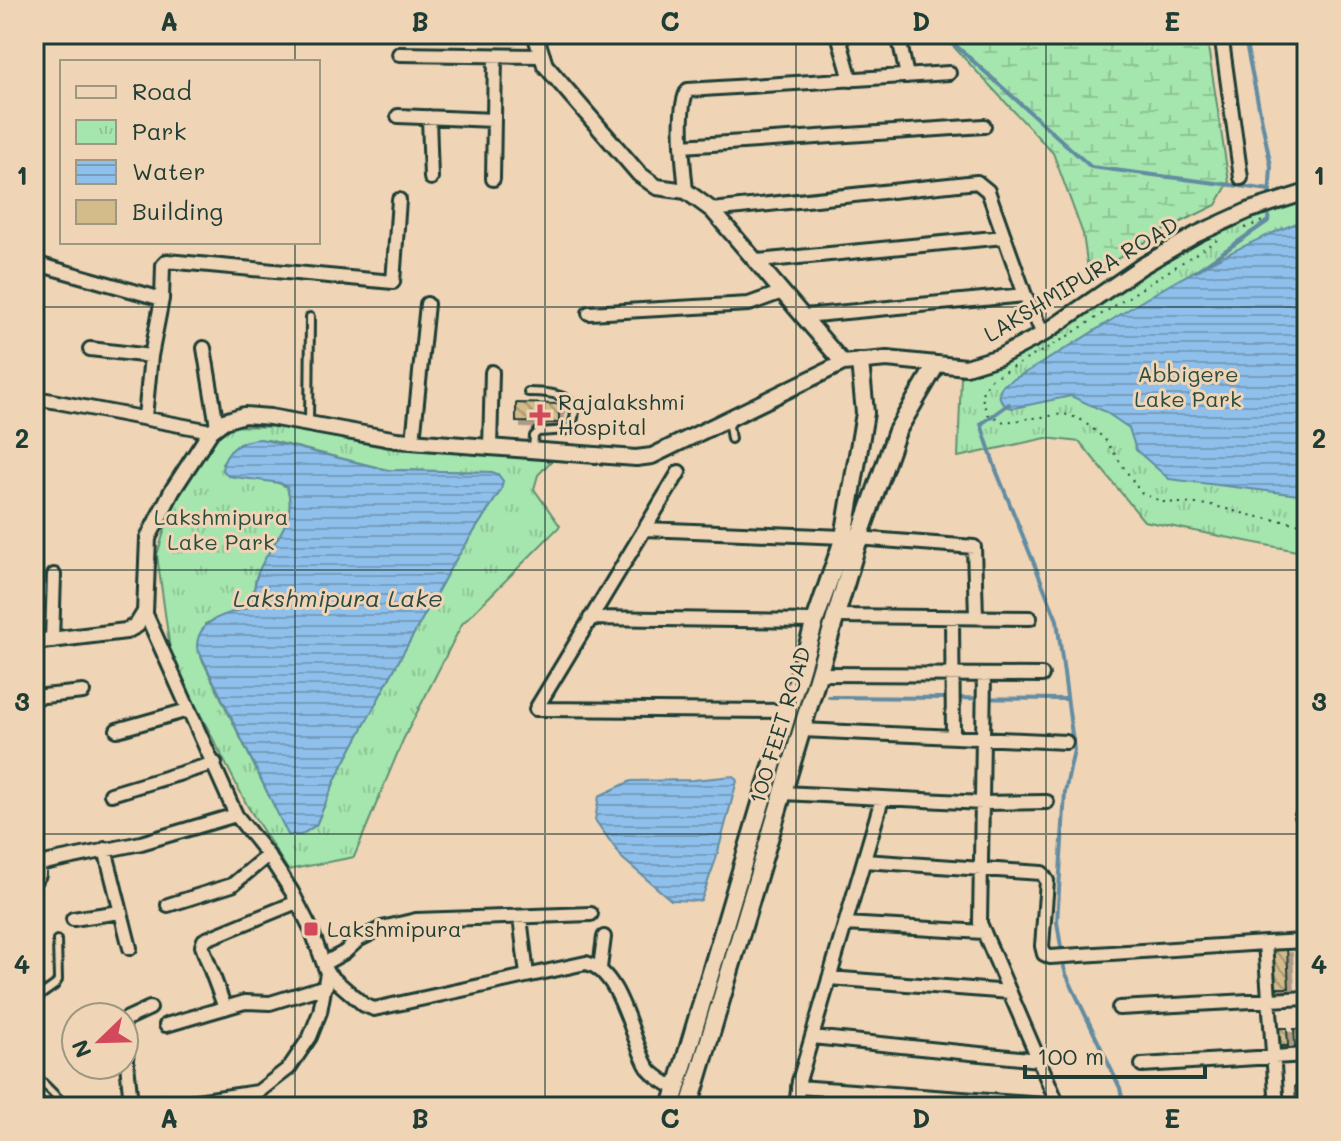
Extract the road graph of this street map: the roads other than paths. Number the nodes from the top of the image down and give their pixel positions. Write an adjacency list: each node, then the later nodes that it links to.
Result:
1 (535, 34): 7 (street)
2 (838, 34): 10 (street)
3 (898, 34): 9 (street)
4 (1221, 34): 17 (street)
5 (399, 54): 6 (street)
6 (495, 56): 7 (street); 13 (street)
7 (543, 56): 19 (street)
8 (949, 73): 9 (street)
9 (907, 76): 10 (street)
10 (851, 80): 15 (street)
11 (398, 116): 12 (street)
12 (429, 117): 13 (street); 16 (street)
13 (494, 120): 18 (street)
14 (984, 126): 15 (street)
15 (682, 146): 19 (street)
16 (431, 178)
17 (1241, 178)
18 (493, 179)
19 (686, 191): 22 (street)
20 (1307, 192): 33 (street, LAKSHMIPURA ROAD)
21 (399, 200): 28 (street)
22 (712, 210): 23 (street); 24 (street)
23 (1004, 237): 24 (street); 27 (street)
24 (758, 261): 26 (street)
25 (34, 263): 28 (street)
26 (782, 292): 30 (street); 31 (street)
27 (1025, 295): 31 (street); 33 (street)
28 (162, 299): 36 (street)
29 (427, 304): 48 (street)
30 (589, 313)
31 (804, 316): 38 (street)
32 (310, 317): 45 (lane)
33 (1043, 334): 39 (street, LAKSHMIPURA ROAD)
34 (204, 348): 46 (street)
35 (90, 349): 36 (street)
36 (151, 356): 44 (street)
37 (860, 362): 38 (street, LAKSHMIPURA ROAD); 39 (street, LAKSHMIPURA ROAD); 53 (main road, 100 FEET ROAD)
38 (843, 363): 43 (street, LAKSHMIPURA ROAD)
39 (936, 365): 53 (main road, 100 FEET ROAD)
40 (492, 372): 49 (street)
41 (528, 392): 50 (lane)
42 (47, 400): 44 (street)
43 (734, 416): 47 (lane); 50 (street, LAKSHMIPURA ROAD)
44 (145, 417): 46 (street)
45 (309, 424): 46 (street, LAKSHMIPURA ROAD); 48 (street, LAKSHMIPURA ROAD)
46 (214, 429): 55 (street)
47 (731, 439)
48 (413, 441): 49 (street, LAKSHMIPURA ROAD)
49 (490, 447): 50 (street, LAKSHMIPURA ROAD)
50 (533, 449)
51 (679, 472): 52 (street)
52 (645, 529): 53 (street); 59 (street)
53 (852, 537): 56 (main road, 100 FEET ROAD); 58 (street); 61 (main road, 100 FEET ROAD)
54 (54, 575): 62 (street)
55 (145, 612): 62 (street); 70 (street)
56 (836, 616): 57 (street); 64 (main road, 100 FEET ROAD)
57 (952, 617): 58 (street); 65 (street)
58 (976, 617): 60 (street)
59 (590, 618): 61 (street); 71 (street)
60 (1030, 618)
61 (815, 621): 71 (main road, 100 FEET ROAD)
62 (52, 641): 63 (street)
63 (34, 642)
64 (819, 674): 65 (street); 73 (main road, 100 FEET ROAD)
65 (952, 674): 66 (street); 74 (street)
66 (984, 675): 67 (street); 75 (street)
67 (1042, 675)
68 (83, 692): 69 (street)
69 (34, 697)
70 (188, 710): 72 (street); 77 (street)
71 (788, 711): 124 (main road, 100 FEET ROAD)
72 (117, 730)
73 (802, 730): 74 (street); 78 (main road, 100 FEET ROAD)
74 (953, 737): 75 (street)
75 (984, 737): 76 (street); 82 (street)
76 (1066, 742)
77 (215, 763): 79 (street); 83 (street)
78 (783, 793): 80 (street); 130 (main road, 100 FEET ROAD)
79 (111, 794)
80 (882, 799): 82 (street); 86 (street)
81 (1047, 802): 82 (street)
82 (983, 803): 88 (street)
83 (236, 815): 84 (street); 85 (street)
84 (105, 849): 87 (street); 92 (street)
85 (268, 855): 90 (street); 91 (street)
86 (864, 861): 88 (street); 96 (street)
87 (36, 865): 89 (street)
88 (981, 869): 97 (street); 101 (street)
89 (34, 881)
90 (297, 902): 104 (street); 112 (street)
91 (168, 905)
92 (120, 912): 95 (street); 102 (street)
93 (591, 914): 94 (street)
94 (520, 917): 104 (street); 105 (street)
95 (73, 919)
96 (845, 924): 97 (street); 106 (street)
97 (984, 932): 107 (street)
98 (604, 937): 103 (street)
99 (57, 940): 109 (lane)
100 (1307, 941): 101 (street)
101 (1265, 943): 110 (street)
102 (130, 948)
103 (600, 968): 105 (street); 124 (street)
104 (326, 974): 105 (street); 112 (street); 125 (street)
105 (527, 975)
106 (829, 978): 107 (street); 116 (street)
107 (1010, 992): 119 (street)
108 (1307, 998): 110 (street)
109 (34, 1000)
110 (1271, 1000): 113 (street); 118 (street)
111 (150, 1008): 114 (street)
112 (225, 1008): 115 (street)
113 (1119, 1008)
114 (140, 1013)
115 (166, 1025)
116 (812, 1037): 119 (street); 123 (street)
117 (1307, 1055): 118 (street)
118 (1273, 1057): 120 (street); 132 (street)
119 (1039, 1060): 127 (street)
120 (1142, 1065)
121 (34, 1074): 126 (lane)
122 (129, 1081): 125 (street)
123 (798, 1087): 127 (street); 131 (street)
124 (676, 1089): 129 (main road, 100 FEET ROAD)
125 (131, 1103): 126 (street)
126 (65, 1105): 128 (street)
127 (1059, 1106)
128 (34, 1107)
129 (671, 1107)
130 (689, 1107)
131 (796, 1107)
132 (1277, 1107)

